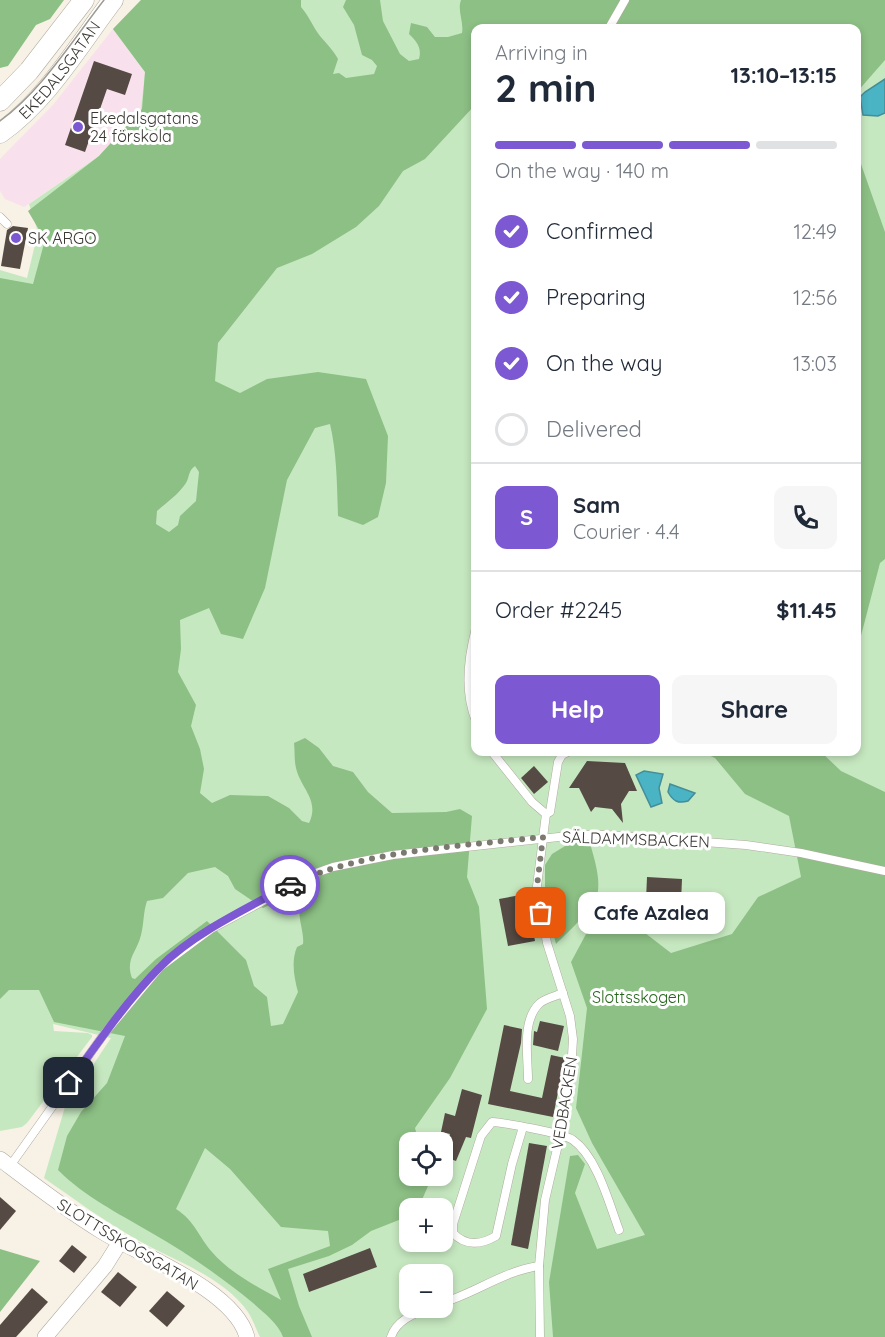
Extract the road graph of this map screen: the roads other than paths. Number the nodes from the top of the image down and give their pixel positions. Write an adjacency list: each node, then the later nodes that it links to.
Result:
1 (84, 0): 5 (street, EKEDALSGATAN)
2 (113, 0): 6 (street, EKEDALSGATAN)
3 (625, 0): 4 (lane)
4 (611, 24)
5 (0, 101)
6 (0, 133)
7 (0, 217): 8 (lane)
8 (6, 224)
9 (471, 657): 10 (lane)
10 (471, 705)
11 (495, 756): 13 (lane)
12 (562, 756): 13 (lane, VEDBACKEN)
13 (546, 814): 14 (lane, VEDBACKEN)
14 (543, 837): 15 (lane, SÄLDAMMSBACKEN); 16 (lane, VEDBACKEN); 20 (lane, SÄLDAMMSBACKEN)
15 (885, 871)
16 (563, 993): 17 (lane); 19 (lane, VEDBACKEN)
17 (528, 1079)
18 (523, 1127): 18 (lane); 19 (lane)
19 (560, 1136): 21 (lane); 23 (lane, VEDBACKEN)
20 (5, 1163): 22 (street, SLOTTSSKOGSGATAN)
21 (619, 1230)
22 (120, 1242): 26 (street); 27 (street, SLOTTSSKOGSGATAN)
23 (539, 1266): 24 (lane); 29 (lane, VEDBACKEN)
24 (453, 1298)
25 (406, 1318): 28 (lane)
26 (45, 1337)
27 (247, 1337)
28 (391, 1337)
29 (540, 1337)

